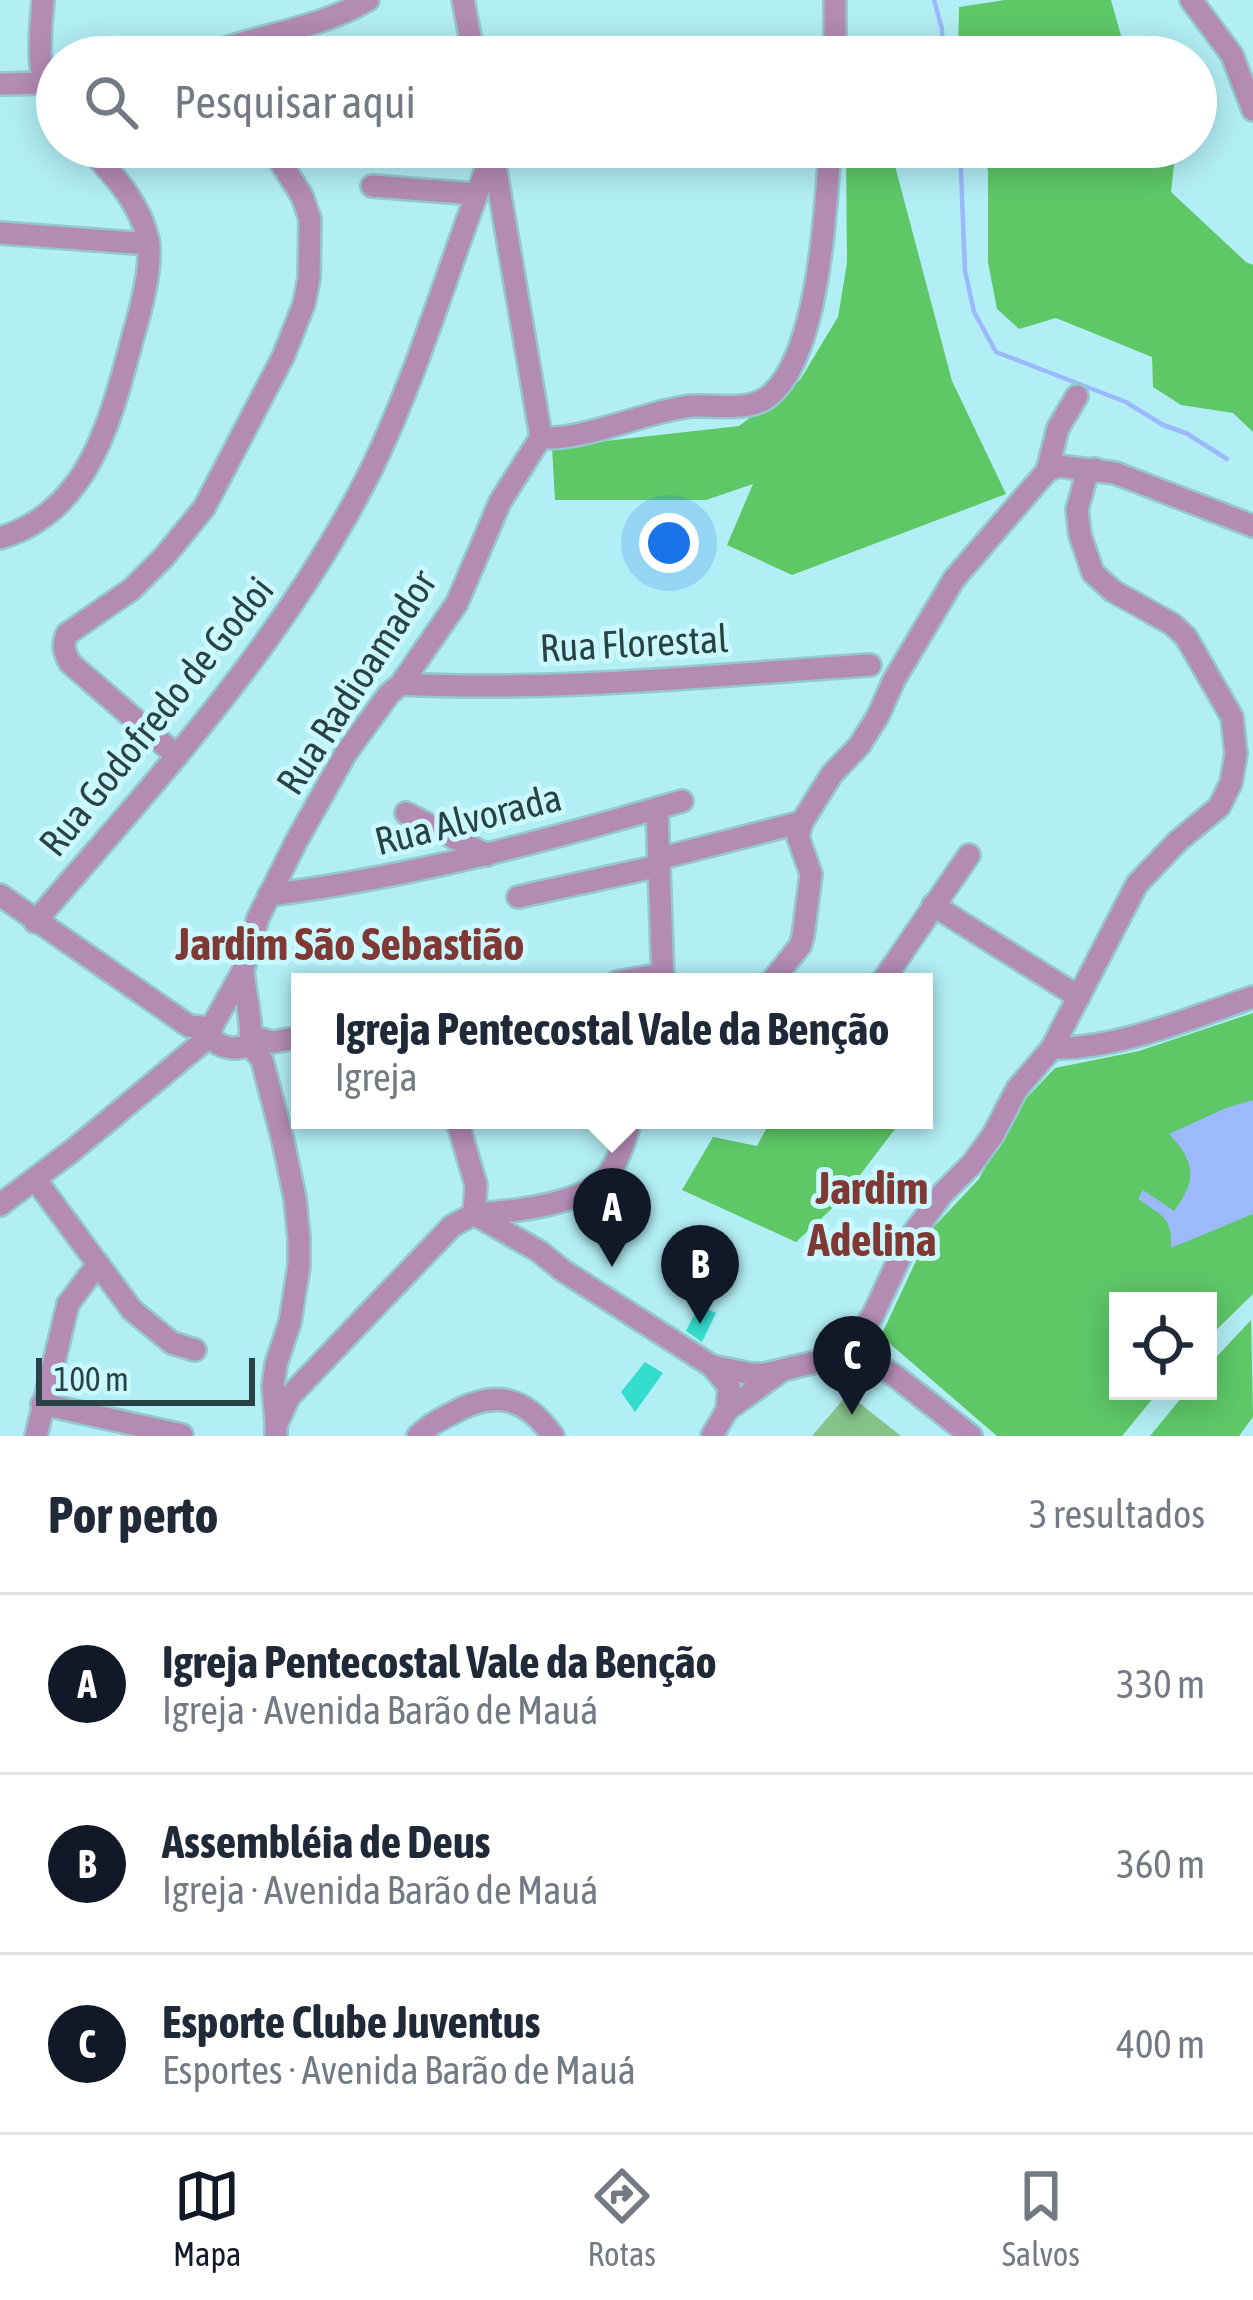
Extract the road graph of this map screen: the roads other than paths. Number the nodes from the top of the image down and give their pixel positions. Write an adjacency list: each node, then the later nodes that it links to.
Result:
1 (43, 0): 6 (street)
2 (368, 0): 7 (street)
3 (463, 0): 8 (street)
4 (835, 0): 9 (street)
5 (1191, 0): 12 (street)
6 (41, 36)
7 (263, 36)
8 (470, 36)
9 (835, 36)
10 (0, 84): 11 (street)
11 (36, 84)
12 (1253, 110)
13 (106, 168): 22 (street)
14 (285, 168): 31 (street)
15 (485, 168): 19 (street, Rua Godofredo de Godoi)
16 (495, 168): 20 (street)
17 (828, 168): 24 (street)
18 (372, 187): 19 (street)
19 (473, 202): 20 (street); 31 (street, Rua Godofredo de Godoi)
20 (502, 204): 24 (street)
21 (0, 233): 22 (street)
22 (149, 244): 28 (street)
23 (1077, 396): 26 (street)
24 (541, 437): 30 (street, Rua Radioamador)
25 (1095, 469): 26 (street); 27 (street); 51 (street)
26 (1047, 471): 33 (street)
27 (1253, 526)
28 (0, 538)
29 (870, 664): 30 (street, Rua Florestal)
30 (401, 684): 42 (street, Rua Radioamador)
31 (177, 757): 45 (street, Rua Godofredo de Godoi)
32 (802, 777): 33 (street)
33 (824, 788): 37 (street)
34 (682, 801): 35 (street, Rua Alvorada)
35 (657, 808): 38 (street, Rua Alvorada); 40 (street)
36 (406, 813): 38 (street)
37 (800, 829): 40 (street); 48 (street)
38 (487, 855): 42 (street, Rua Alvorada)
39 (969, 855): 44 (street)
40 (658, 863): 43 (street); 47 (street)
41 (0, 895): 45 (street)
42 (269, 896): 46 (street, Rua Radioamador)
43 (518, 897)
44 (933, 905): 49 (street); 51 (street)
45 (35, 922): 52 (street)
46 (243, 971): 52 (street, Rua Radioamador); 53 (street, Rua Radioamador)
47 (663, 973)
48 (778, 973)
49 (888, 973)
50 (1253, 997): 55 (street)
51 (1079, 998): 55 (street)
52 (212, 1028): 53 (street); 53 (street); 58 (street)
53 (250, 1034): 54 (street); 68 (street, Rua Radioamador)
54 (291, 1039)
55 (1052, 1048): 63 (street)
56 (460, 1129): 60 (street)
57 (627, 1129): 60 (street)
58 (35, 1178): 59 (street); 61 (street)
59 (0, 1205)
60 (474, 1214): 64 (street); 68 (street)
61 (98, 1264): 62 (street); 66 (street)
62 (195, 1350)
63 (844, 1355): 65 (street); 74 (street)
64 (712, 1366): 65 (street); 67 (street)
65 (780, 1372): 67 (street)
66 (42, 1404): 69 (street); 70 (street)
67 (728, 1410): 73 (street)
68 (276, 1431)
69 (182, 1435)
70 (36, 1436)
71 (418, 1436): 72 (street)
72 (553, 1436)
73 (712, 1436)
74 (971, 1436)

